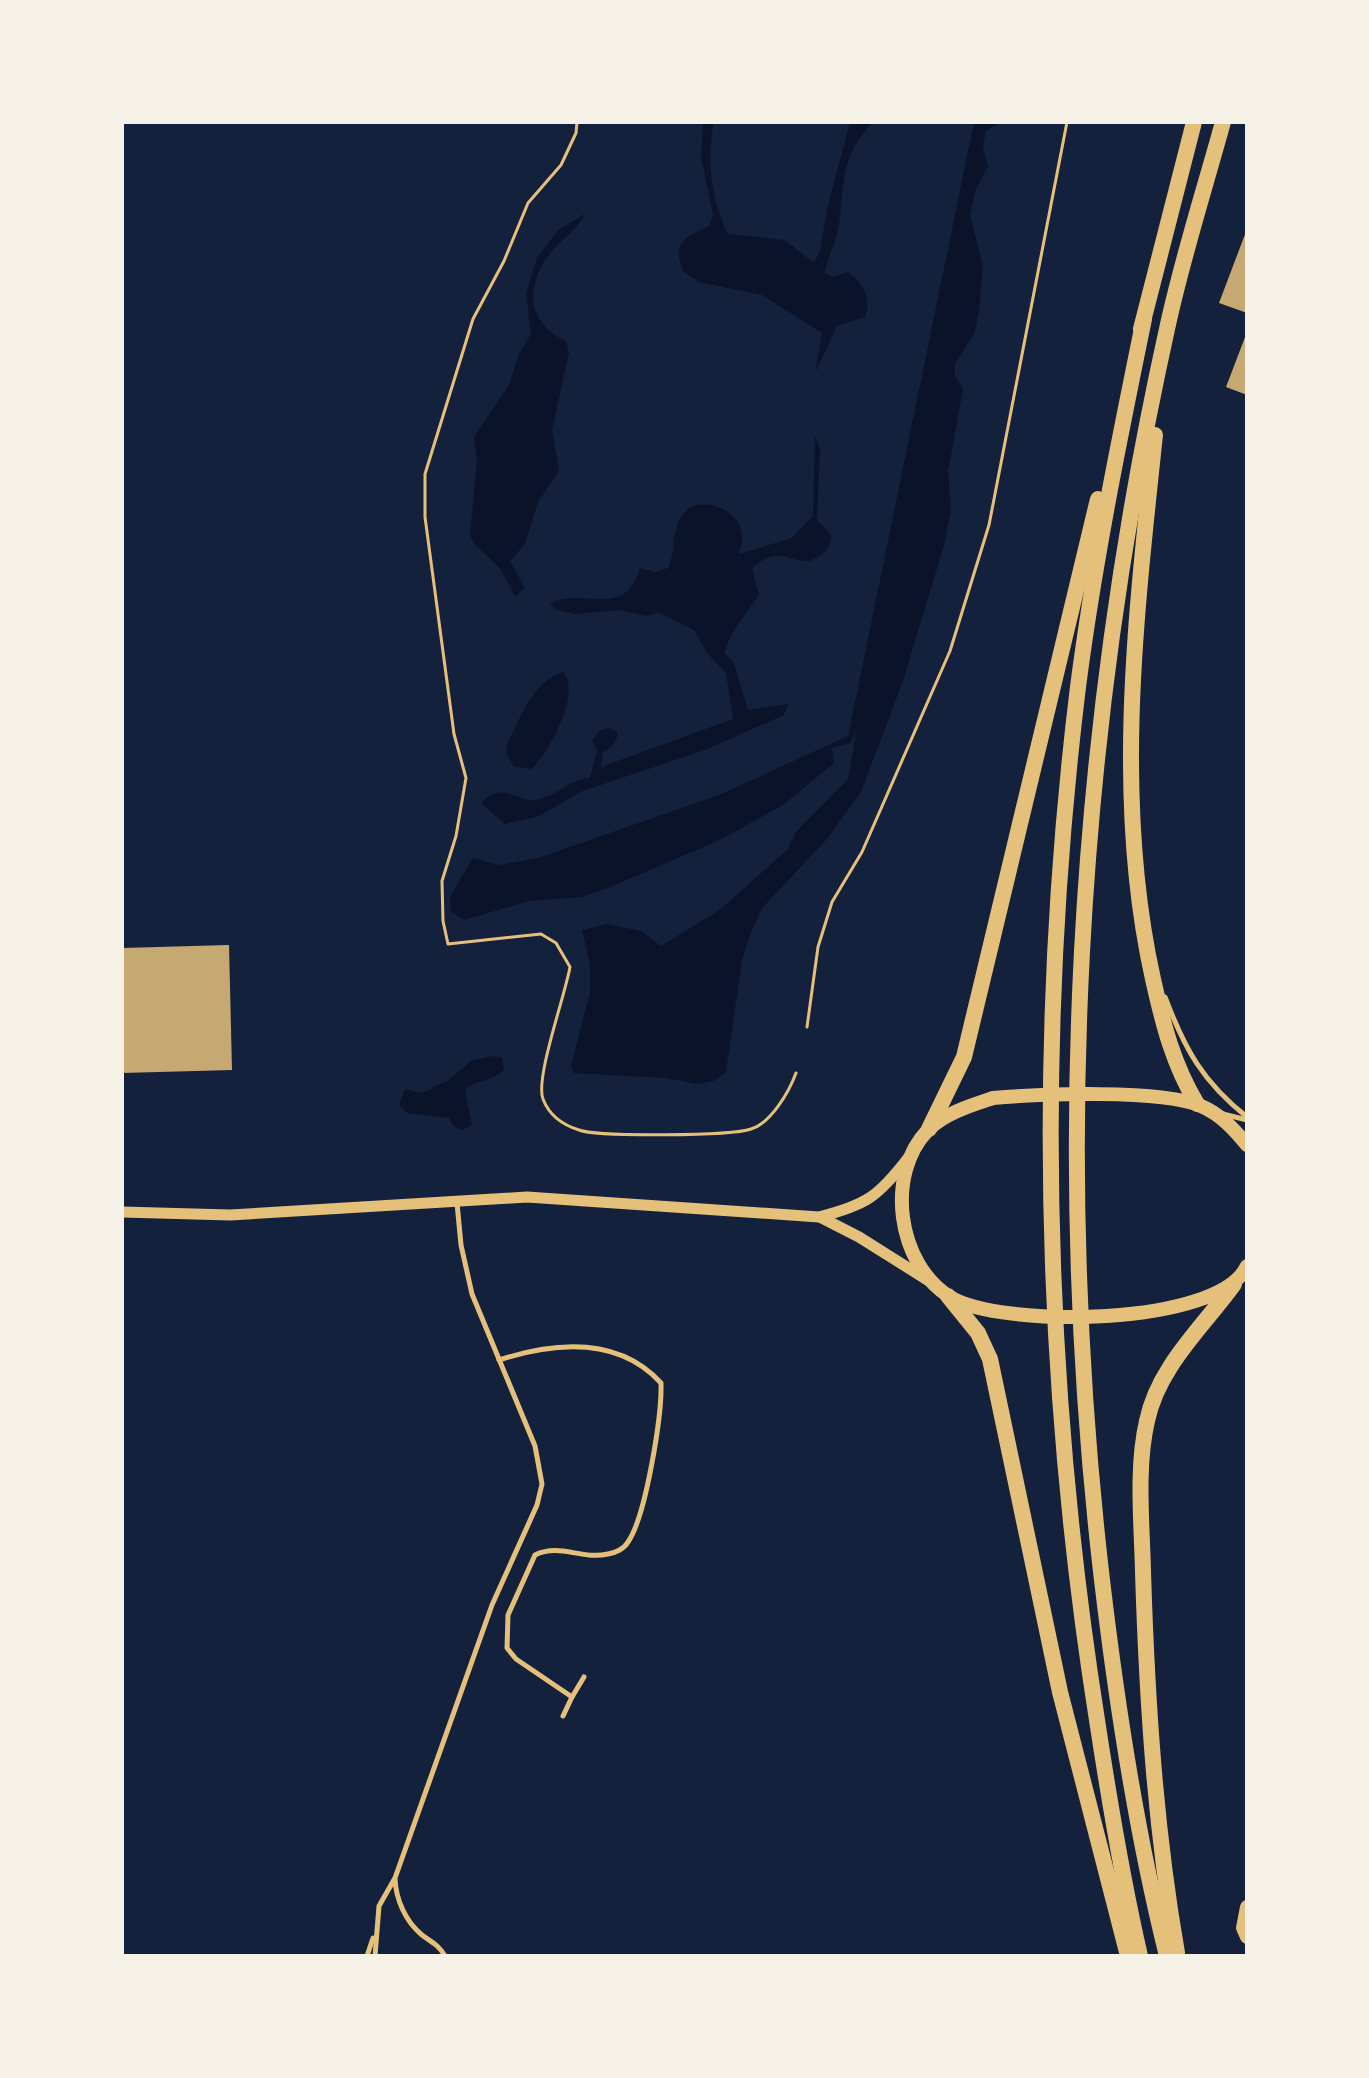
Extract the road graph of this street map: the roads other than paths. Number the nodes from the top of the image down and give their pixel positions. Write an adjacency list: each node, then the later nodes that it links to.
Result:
1 (1194, 122): 3 (highway)
2 (1223, 122): 4 (highway)
3 (1144, 319): 9 (highway); 29 (highway)
4 (1168, 326): 5 (highway); 30 (highway)
5 (1146, 947): 6 (highway); 8 (lane)
6 (1197, 1104): 7 (main road); 9 (main road)
7 (1214, 1112): 8 (lane); 10 (main road)
8 (1247, 1119)
9 (929, 1129): 11 (main road)
10 (1247, 1145)
11 (915, 1148): 14 (street); 16 (main road)
12 (456, 1200): 13 (street); 14 (street); 17 (lane)
13 (122, 1212)
14 (819, 1217): 16 (street)
15 (1243, 1275): 16 (main road); 31 (highway)
16 (942, 1291): 28 (highway)
17 (499, 1360): 19 (lane); 21 (lane)
18 (584, 1677): 19 (lane)
19 (572, 1697): 20 (lane)
20 (563, 1716)
21 (395, 1878): 23 (lane); 27 (lane)
22 (1247, 1907): 24 (main road)
23 (374, 1933): 25 (lane); 26 (lane)
24 (1247, 1937)
25 (367, 1956)
26 (375, 1956)
27 (445, 1956)
28 (1128, 1956)
29 (1140, 1956)
30 (1167, 1956)
31 (1177, 1956)

